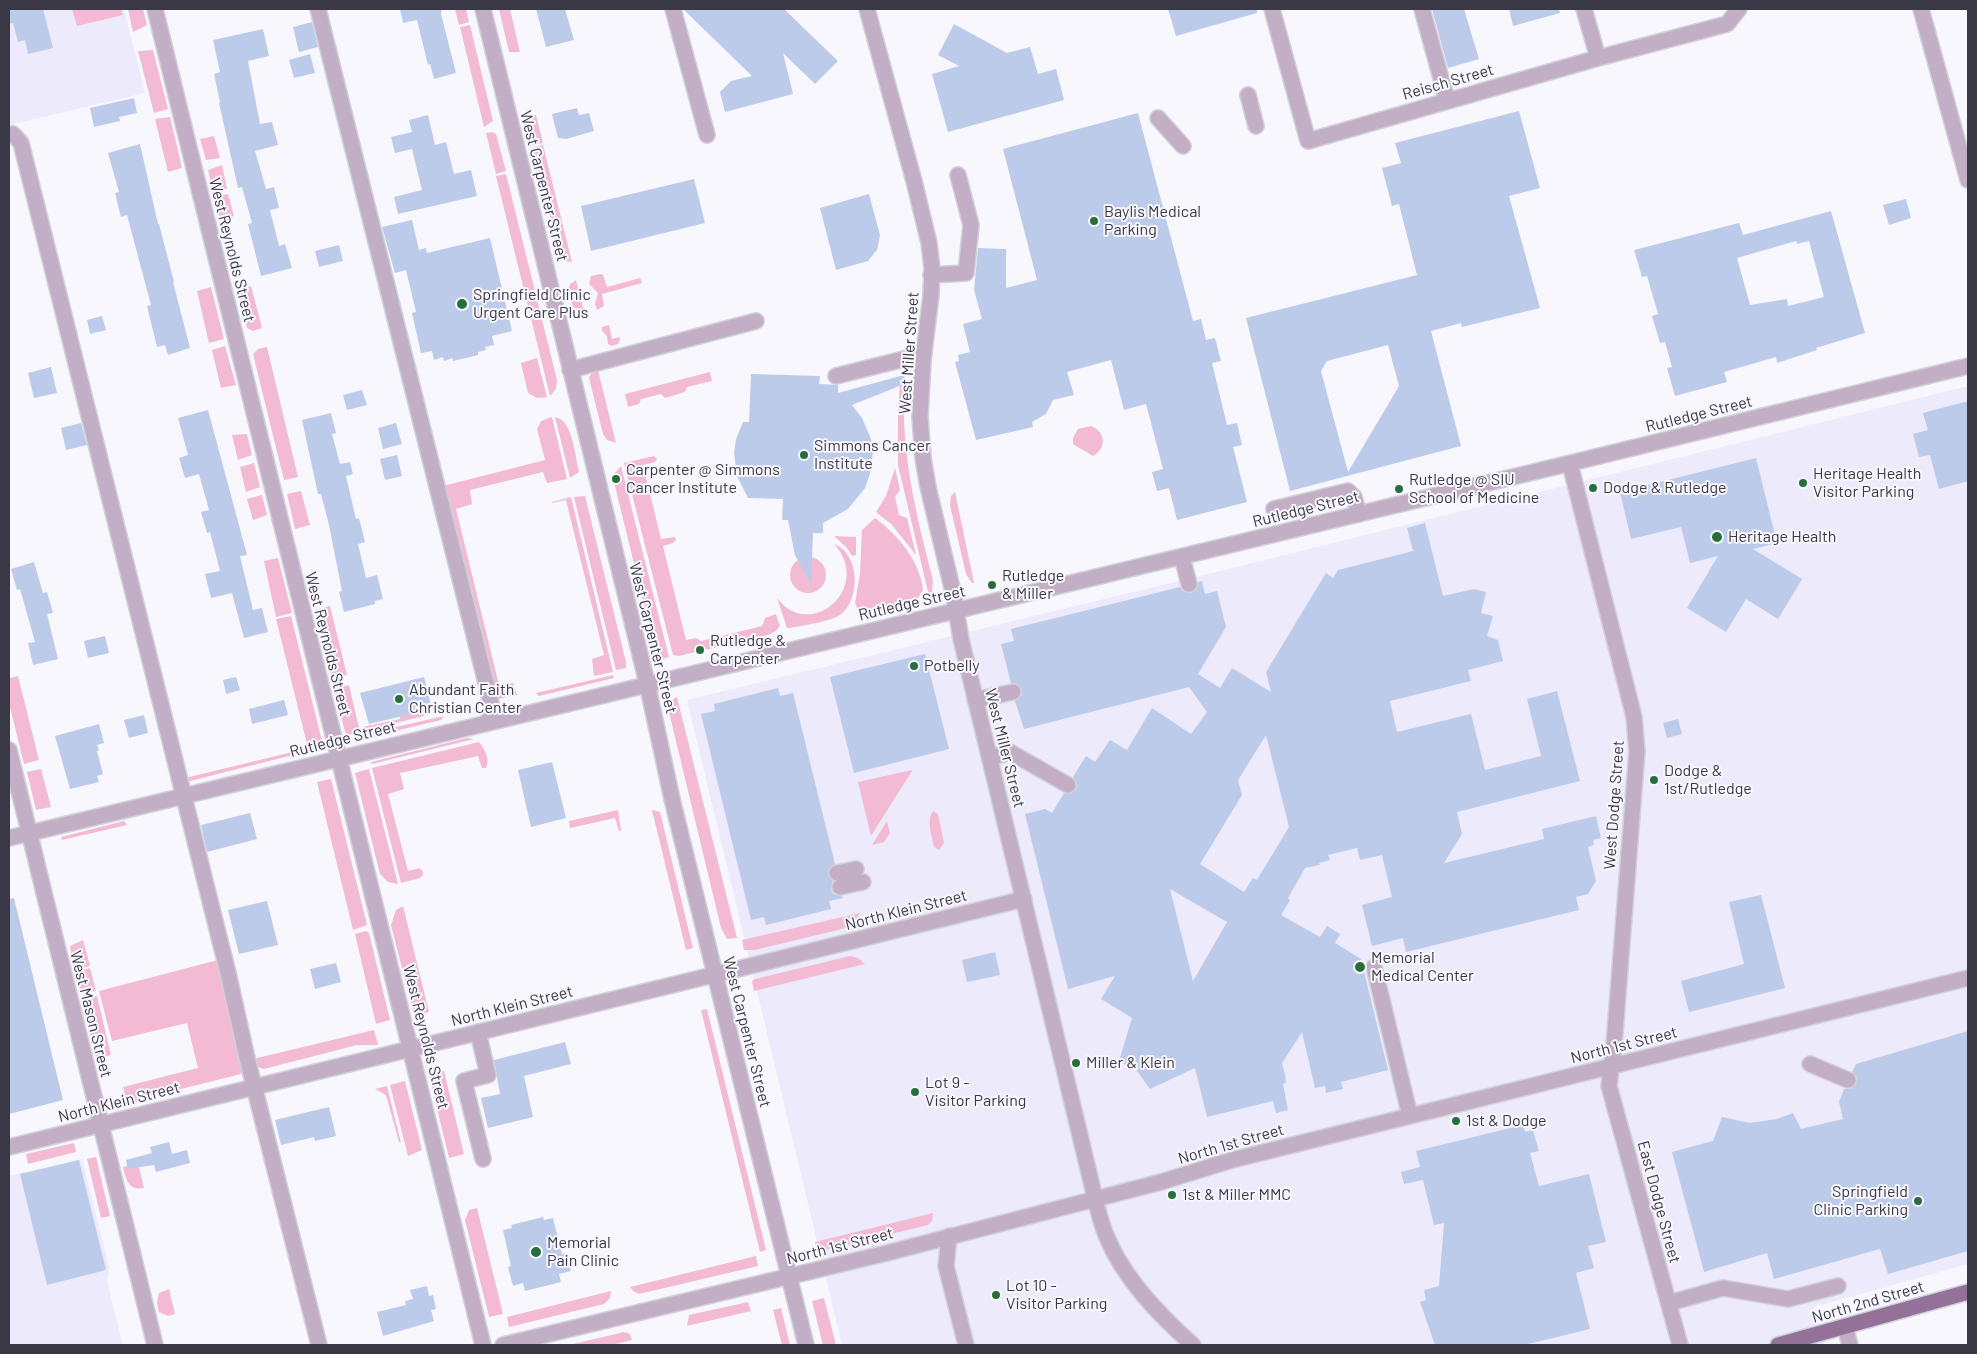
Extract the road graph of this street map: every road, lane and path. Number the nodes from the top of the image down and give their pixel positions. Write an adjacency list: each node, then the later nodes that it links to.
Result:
1 (155, 9): 38 (street, West Reynolds Street)
2 (318, 9): 36 (street)
3 (483, 9): 25 (street, West Carpenter Street)
4 (673, 9): 17 (street)
5 (867, 9): 21 (street, West Miller Street)
6 (1272, 9): 13 (street, Reisch Street)
7 (1422, 9): 13 (street)
8 (1584, 9): 11 (street)
9 (1739, 9): 11 (street, Reisch Street)
10 (1921, 9): 20 (street)
11 (1598, 58): 13 (street, Reisch Street)
12 (1248, 95): 14 (street)
13 (1447, 100)
14 (1256, 116)
15 (1158, 118): 18 (street)
16 (9, 135): 41 (street)
17 (707, 135)
18 (1183, 146)
19 (958, 175): 21 (street)
20 (1968, 180)
21 (932, 275): 23 (street, West Miller Street)
22 (756, 321): 25 (street)
23 (924, 354): 26 (street); 32 (street, West Miller Street)
24 (1968, 366): 27 (street, Rutledge Street)
25 (570, 370): 33 (street, West Carpenter Street)
26 (836, 376)
27 (1570, 464): 29 (street, Rutledge Street); 53 (street, West Dodge Street)
28 (1274, 509): 29 (street)
29 (1359, 514): 30 (street, Rutledge Street)
30 (1182, 557): 31 (street); 32 (street, Rutledge Street)
31 (1189, 584)
32 (956, 610): 33 (street, Rutledge Street); 35 (street, West Miller Street)
33 (647, 683): 36 (street, Rutledge Street); 48 (street, West Carpenter Street)
34 (1013, 692): 35 (street)
35 (975, 700): 39 (street, West Miller Street)
36 (488, 722): 38 (street, Rutledge Street)
37 (9, 750): 42 (street, West Mason Street)
38 (338, 757): 41 (street, Rutledge Street); 51 (street, West Reynolds Street)
39 (990, 758): 40 (street); 46 (street, West Miller Street)
40 (1068, 786)
41 (183, 796): 42 (street, Rutledge Street); 55 (street)
42 (29, 833): 43 (street, Rutledge Street); 57 (street, West Mason Street)
43 (9, 838)
44 (859, 875): 45 (street)
45 (838, 880)
46 (1024, 899): 48 (street, North Klein Street); 60 (street, West Miller Street)
47 (1374, 967): 56 (street)
48 (715, 975): 50 (street, North Klein Street); 62 (street, West Carpenter Street)
49 (1968, 978): 53 (street, North 1st Street)
50 (478, 1032): 51 (street, North Klein Street); 59 (street)
51 (411, 1049): 55 (street, North Klein Street); 69 (street, West Reynolds Street)
52 (1810, 1064): 54 (street)
53 (1611, 1067): 56 (street, North 1st Street); 65 (street, East Dodge Street)
54 (1848, 1080)
55 (255, 1088): 57 (street, North Klein Street); 68 (street)
56 (1410, 1116): 60 (street, North 1st Street)
57 (100, 1124): 58 (street, North Klein Street); 67 (street, West Mason Street)
58 (9, 1147)
59 (482, 1160)
60 (1096, 1198): 61 (street, North 1st Street); 73 (street, West Miller Street)
61 (948, 1236): 62 (street, North 1st Street); 72 (street)
62 (789, 1276): 70 (street, North 1st Street); 71 (street, West Carpenter Street)
63 (1838, 1286): 65 (street)
64 (1968, 1292): 66 (main road, North 2nd Street)
65 (1669, 1303): 74 (street, East Dodge Street)
66 (1845, 1327): 75 (main road, North 2nd Street); 76 (street)
67 (155, 1345)
68 (319, 1345)
69 (483, 1345)
70 (503, 1345)
71 (806, 1345)
72 (966, 1345)
73 (1193, 1345)
74 (1680, 1345)
75 (1778, 1345)
76 (1850, 1345)

